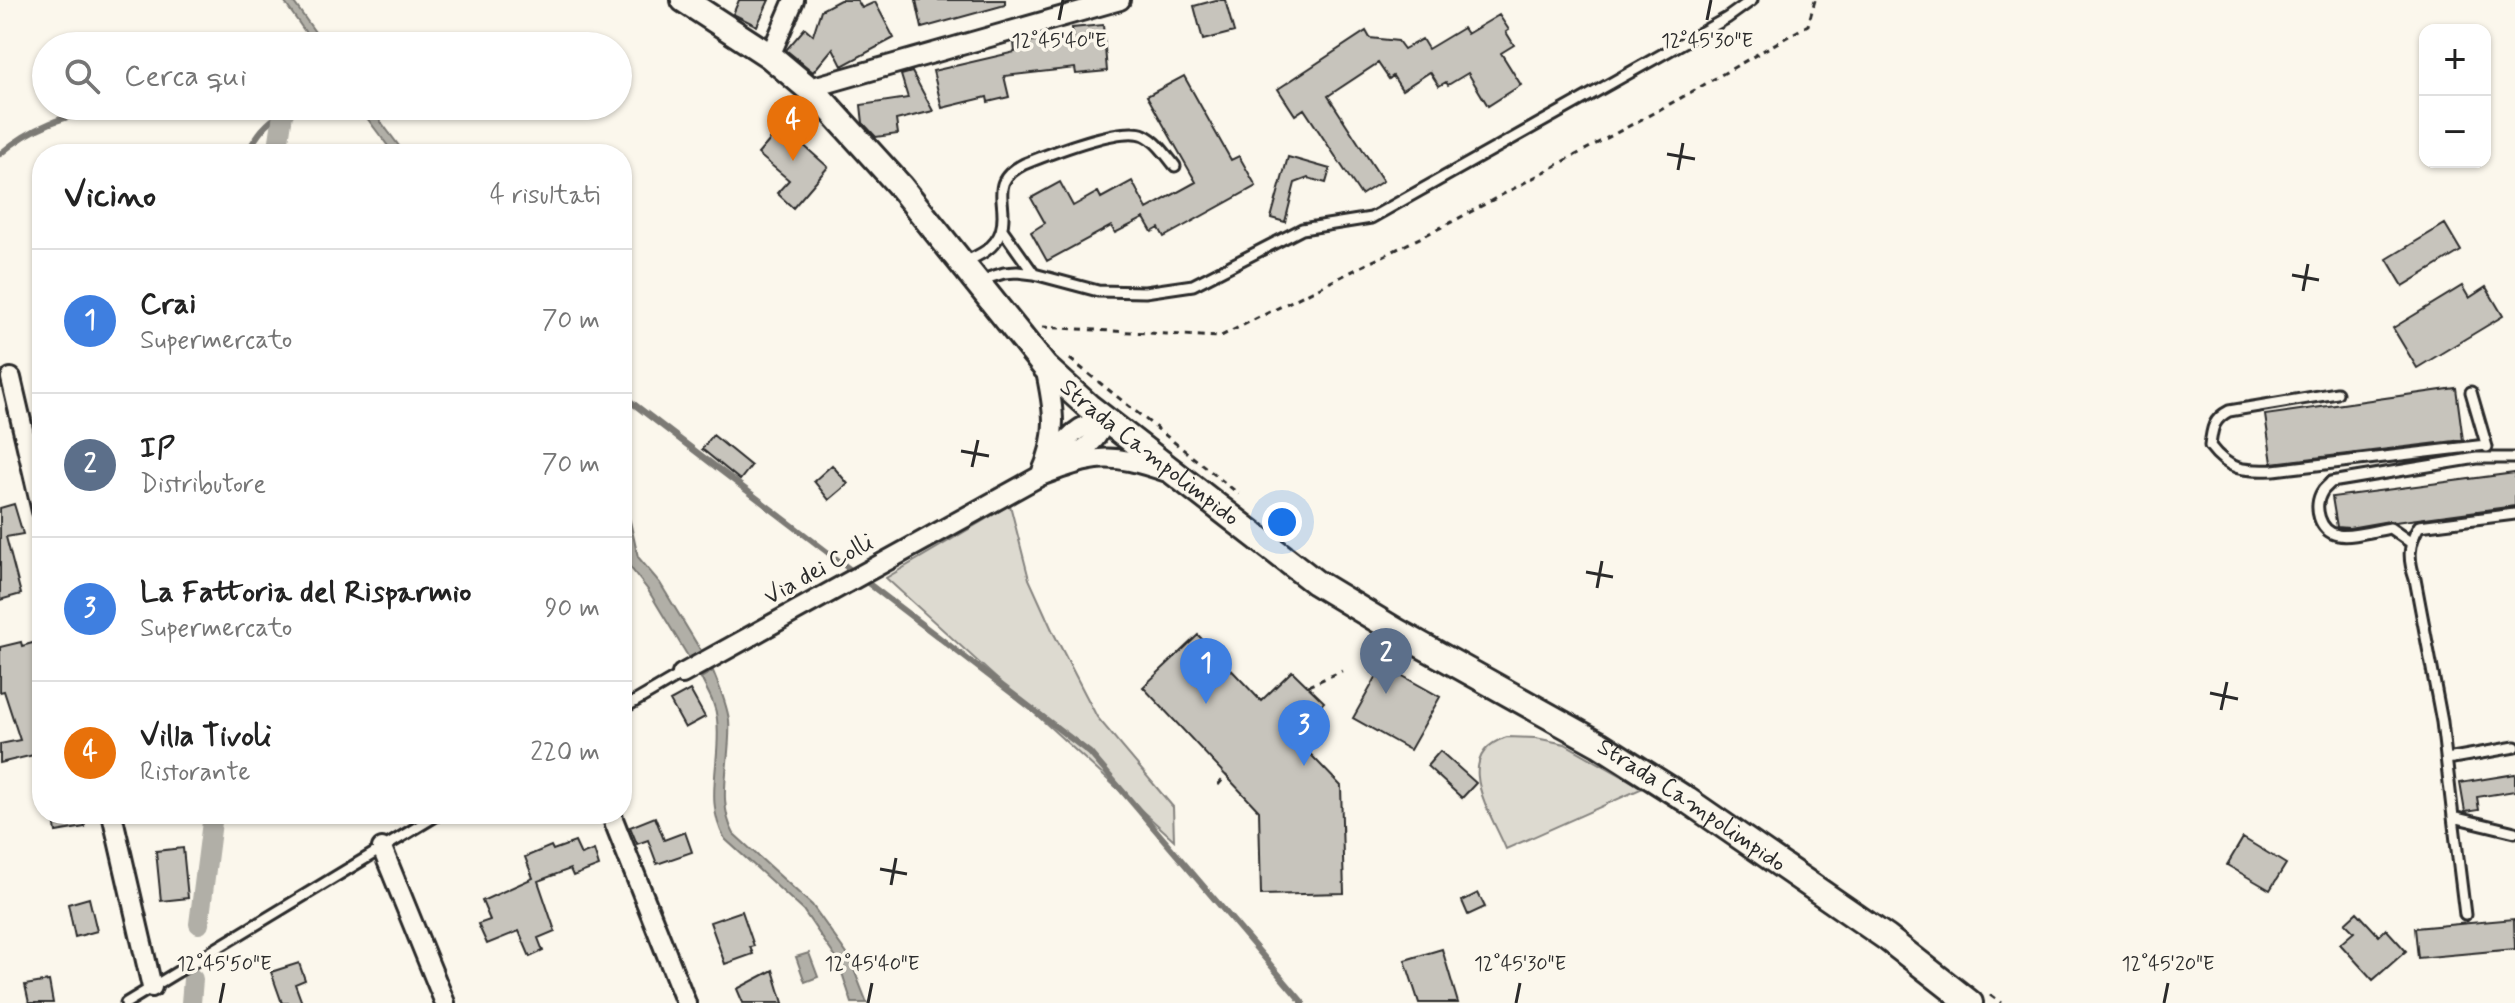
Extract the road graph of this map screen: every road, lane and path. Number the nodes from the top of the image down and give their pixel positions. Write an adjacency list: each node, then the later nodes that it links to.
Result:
1 (684, 0): 6 (street, Strada Campolimpido)
2 (794, 0): 6 (street)
3 (1120, 0): 7 (street)
4 (1752, 0): 11 (lane)
5 (1815, 0): 13 (path)
6 (770, 56): 7 (street, Strada Campolimpido)
7 (810, 88): 10 (street, Strada Campolimpido)
8 (1175, 166): 9 (lane)
9 (1002, 229): 10 (lane); 11 (lane)
10 (962, 263): 12 (street, Strada Campolimpido)
11 (1034, 274): 12 (lane)
12 (981, 285): 14 (street, Strada Campolimpido)
13 (1030, 327)
14 (1045, 367): 18 (street, Strada Campolimpido); 23 (street)
15 (11, 378): 22 (street)
16 (2471, 392): 19 (lane)
17 (2337, 393): 19 (lane)
18 (1105, 419): 23 (street, Via dei Colli); 24 (street, Strada Campolimpido)
19 (2486, 445): 20 (lane)
20 (2490, 458): 21 (lane); 26 (lane)
21 (2515, 458)
22 (32, 468)
23 (1040, 476): 24 (street, Via dei Colli); 28 (street, Via dei Colli)
24 (1177, 476): 46 (street, Strada Campolimpido)
25 (2515, 514): 26 (lane)
26 (2410, 542): 32 (lane)
27 (1342, 671): 29 (path)
28 (682, 674): 30 (lane, Via dei Colli)
29 (1308, 686)
30 (632, 703)
31 (2515, 747): 32 (lane)
32 (2447, 759): 35 (lane)
33 (1227, 775): 34 (path)
34 (1218, 785)
35 (2453, 817): 39 (lane); 41 (lane)
36 (114, 824): 42 (street)
37 (422, 824): 40 (lane)
38 (615, 824): 45 (street)
39 (2515, 832)
40 (382, 848): 42 (lane); 44 (street)
41 (2465, 915)
42 (152, 987): 43 (lane)
43 (126, 1003)
44 (445, 1003)
45 (686, 1003)
46 (1970, 1003)

